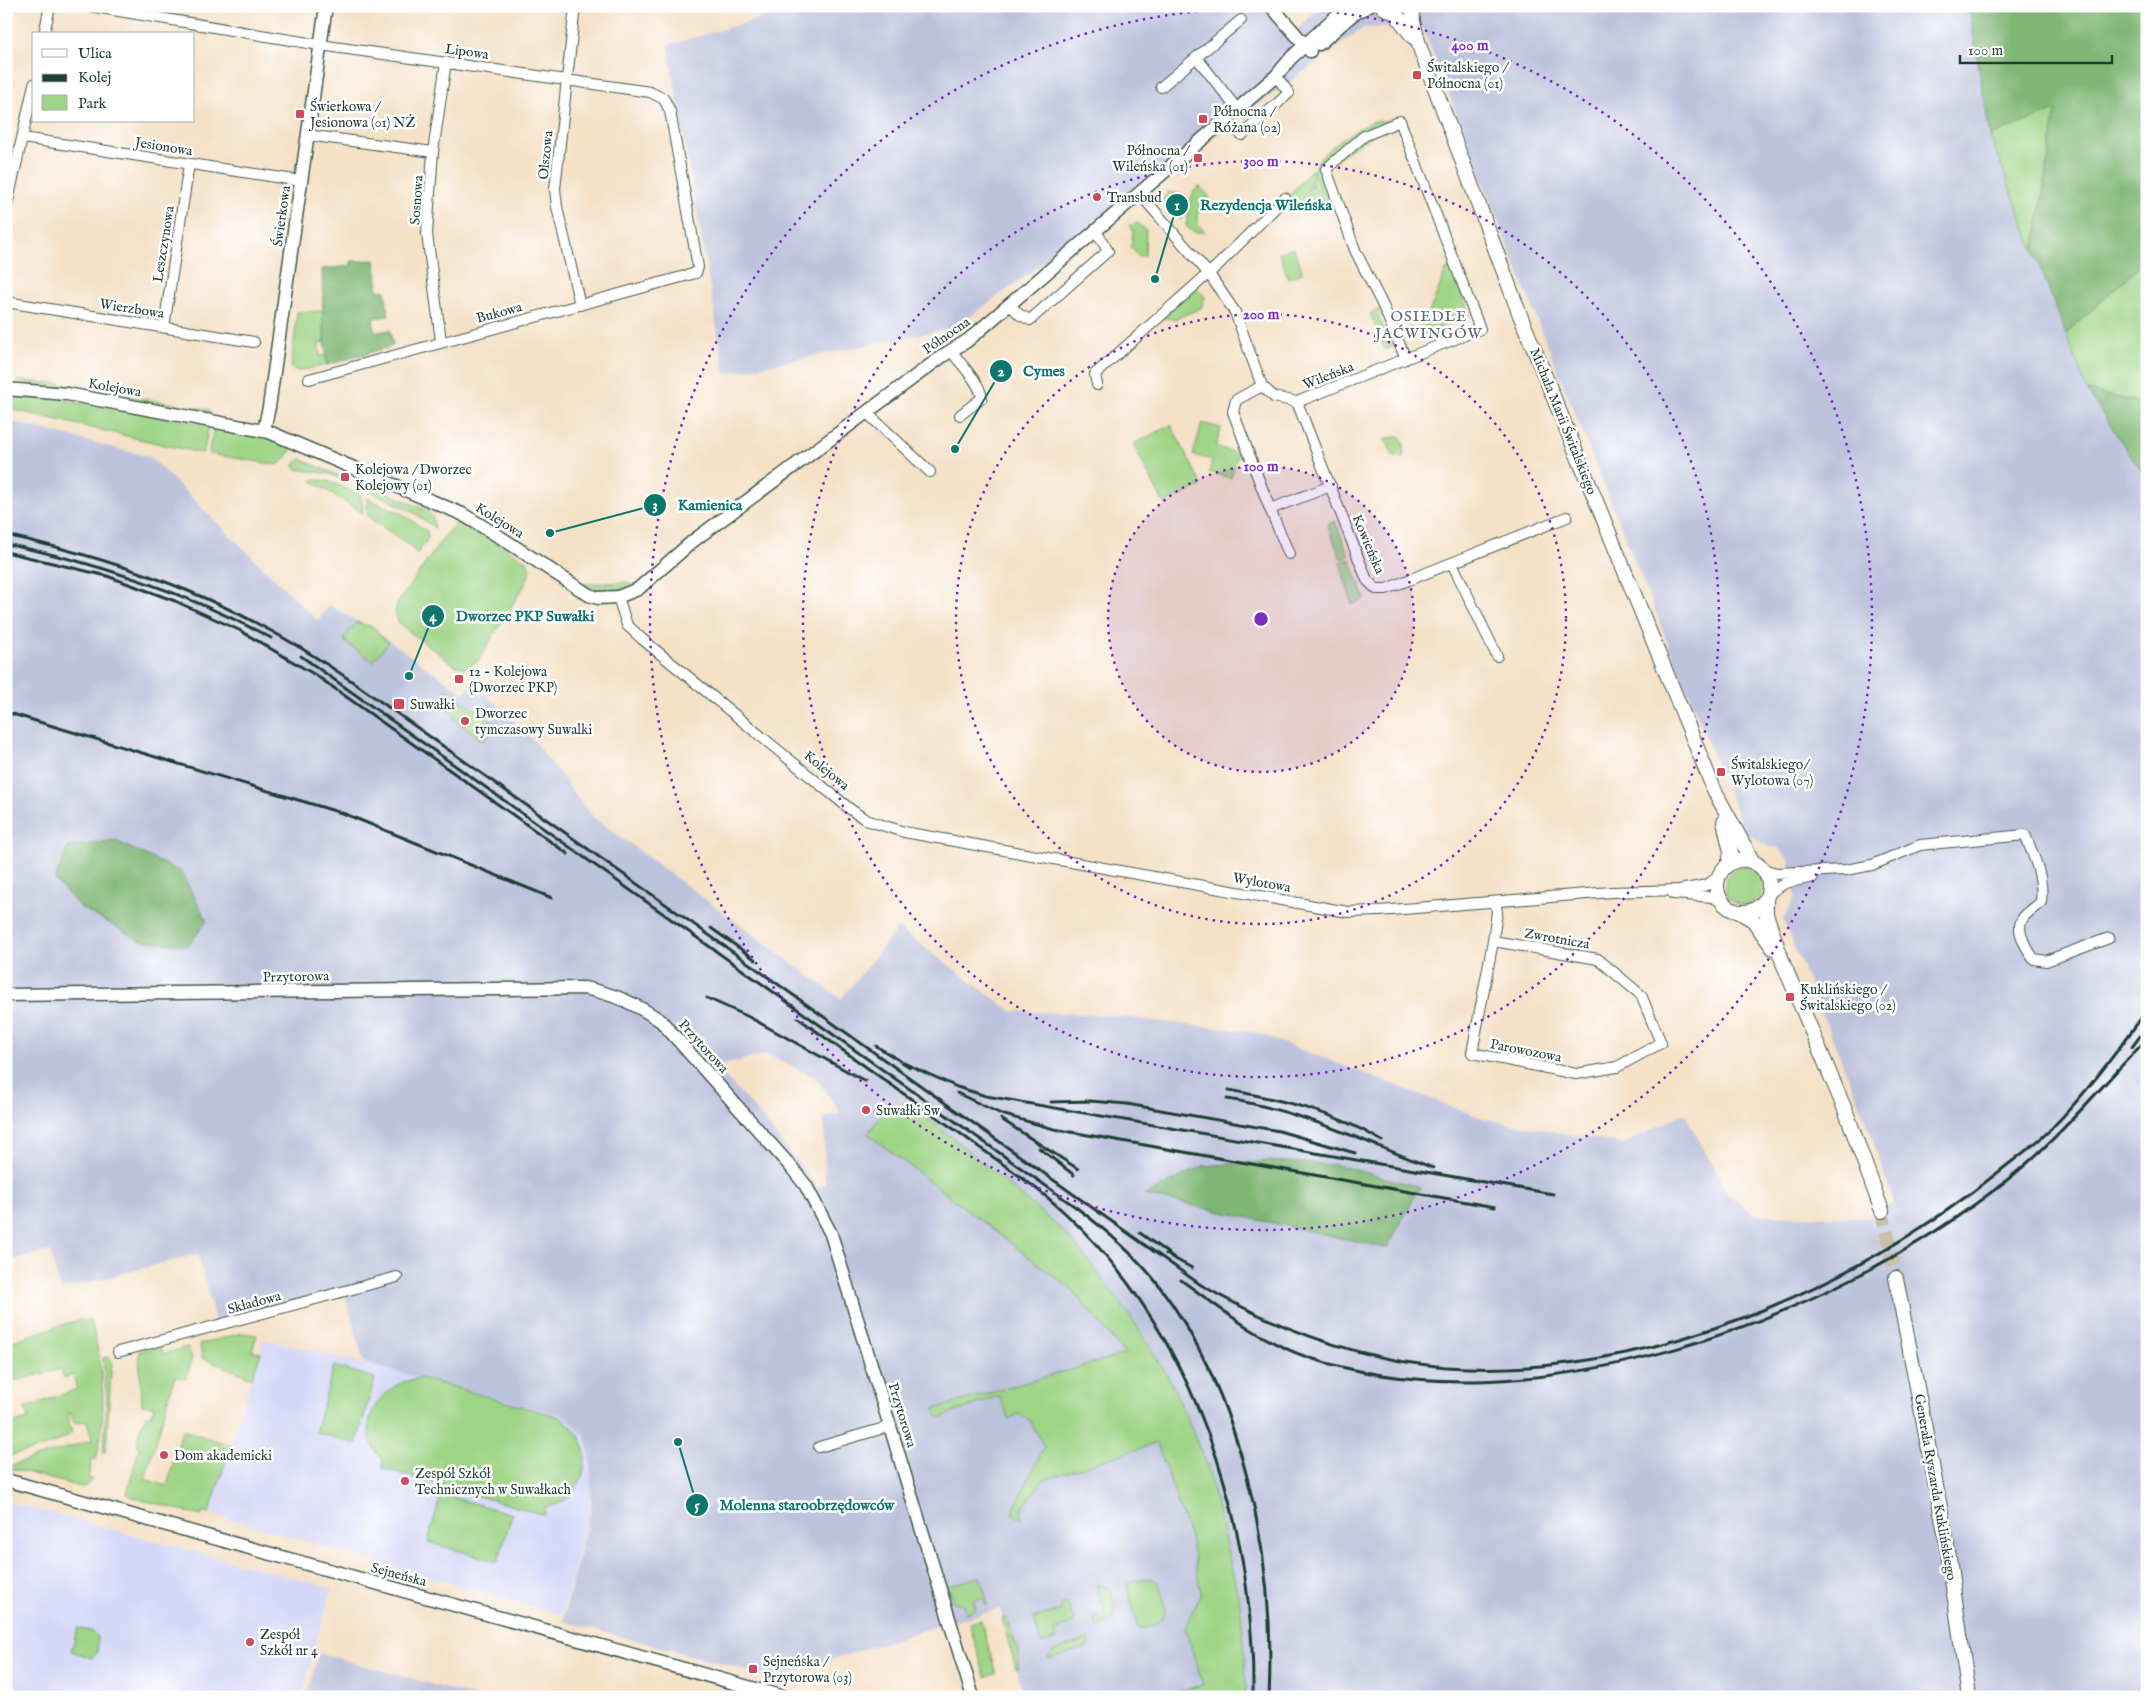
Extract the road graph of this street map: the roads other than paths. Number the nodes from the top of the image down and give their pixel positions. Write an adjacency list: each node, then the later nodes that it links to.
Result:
1 (50, 6): 12 (street)
2 (89, 6): 13 (street, Lipowa)
3 (326, 6): 13 (street, Świerkowa)
4 (576, 6): 19 (street, Olszowa)
5 (1271, 6): 14 (street)
6 (1348, 6): 14 (street, Północna)
7 (1368, 6): 14 (street, Północna)
8 (1397, 6): 10 (main road)
9 (1412, 6): 15 (main road, Michała Marii Świtalskiego)
10 (1380, 7): 15 (main road, Michała Marii Świtalskiego)
11 (1241, 20): 16 (street)
12 (44, 32)
13 (320, 45): 17 (street, Lipowa); 24 (street, Świerkowa)
14 (1308, 48): 18 (street, Północna)
15 (1420, 48): 61 (main road, Michała Marii Świtalskiego)
16 (1197, 58): 20 (street); 22 (street)
17 (446, 62): 19 (street, Lipowa); 26 (street, Sosnowa)
18 (1276, 76): 22 (street, Północna); 23 (street)
19 (567, 80): 35 (street, Lipowa); 38 (street, Olszowa)
20 (1161, 87)
21 (32, 94): 25 (street)
22 (1237, 109): 23 (street, Północna)
23 (1223, 121): 31 (street, Północna)
24 (307, 135): 26 (street); 30 (street, Świerkowa)
25 (23, 138): 28 (street); 29 (street, Jesionowa)
26 (433, 152): 41 (street, Sosnowa)
27 (6, 158): 28 (street)
28 (17, 163): 33 (street)
29 (190, 164): 30 (street, Jesionowa); 40 (street, Leszczynowa)
30 (301, 181): 52 (street, Świerkowa)
31 (1140, 194): 34 (street, Północna); 36 (street)
32 (1285, 198): 36 (street)
33 (6, 210)
34 (1096, 231): 39 (street, Północna); 39 (street)
35 (696, 272): 38 (street, Bukowa)
36 (1209, 274): 46 (street); 47 (street)
37 (6, 302): 40 (street, Wierzbowa)
38 (580, 305): 41 (street, Bukowa)
39 (1010, 305): 43 (street, Północna)
40 (164, 327): 42 (street, Wierzbowa)
41 (441, 341): 45 (street, Bukowa)
42 (254, 342)
43 (952, 350): 50 (street, Północna); 51 (street)
44 (1406, 359): 44 (street, Wileńska); 49 (street, Wileńska)
45 (309, 379)
46 (1097, 385)
47 (1262, 386): 49 (street, Wileńska); 55 (street)
48 (9, 388): 52 (street, Kolejowa)
49 (1297, 402): 54 (street, Kowieńska)
50 (867, 413): 53 (street); 59 (street, Północna)
51 (960, 415)
52 (264, 430): 59 (street, Kolejowa)
53 (930, 472)
54 (1331, 486): 55 (street); 58 (street, Kowieńska)
55 (1270, 509): 57 (street)
56 (1567, 517): 58 (street, Kowieńska)
57 (1289, 554)
58 (1452, 563): 60 (street)
59 (618, 597): 62 (street, Kolejowa)
60 (1497, 656)
61 (1715, 792): 63 (main road, Michała Marii Świtalskiego); 64 (main road, Michała Marii Świtalskiego)
62 (866, 820): 69 (street, Wylotowa)
63 (1729, 864): 64 (main road); 66 (main road)
64 (1758, 866): 65 (street); 68 (main road)
65 (1833, 871): 68 (street); 72 (street)
66 (1719, 876): 67 (street, Wylotowa); 70 (main road)
67 (1657, 892): 69 (street, Wylotowa); 70 (street, Wylotowa)
68 (1767, 897): 71 (main road); 74 (main road)
69 (1495, 902): 73 (street, Parowozowa)
70 (1722, 902): 71 (main road)
71 (1741, 912): 74 (main road)
72 (2109, 938)
73 (1493, 941): 76 (street, Zwrotnicza); 76 (street, Parowozowa)
74 (1783, 963): 77 (main road)
75 (6, 996): 81 (street, Przytorowa)
76 (1661, 1043)
77 (1882, 1211)
78 (397, 1277): 80 (street, Składowa)
79 (1896, 1278): 86 (main road, Generała Ryszarda Kuklińskiego)
80 (118, 1352)
81 (891, 1426): 82 (street); 85 (street, Przytorowa)
82 (819, 1447)
83 (6, 1480): 84 (street, Sejneńska)
84 (784, 1697)
85 (973, 1697)
86 (1969, 1697)

